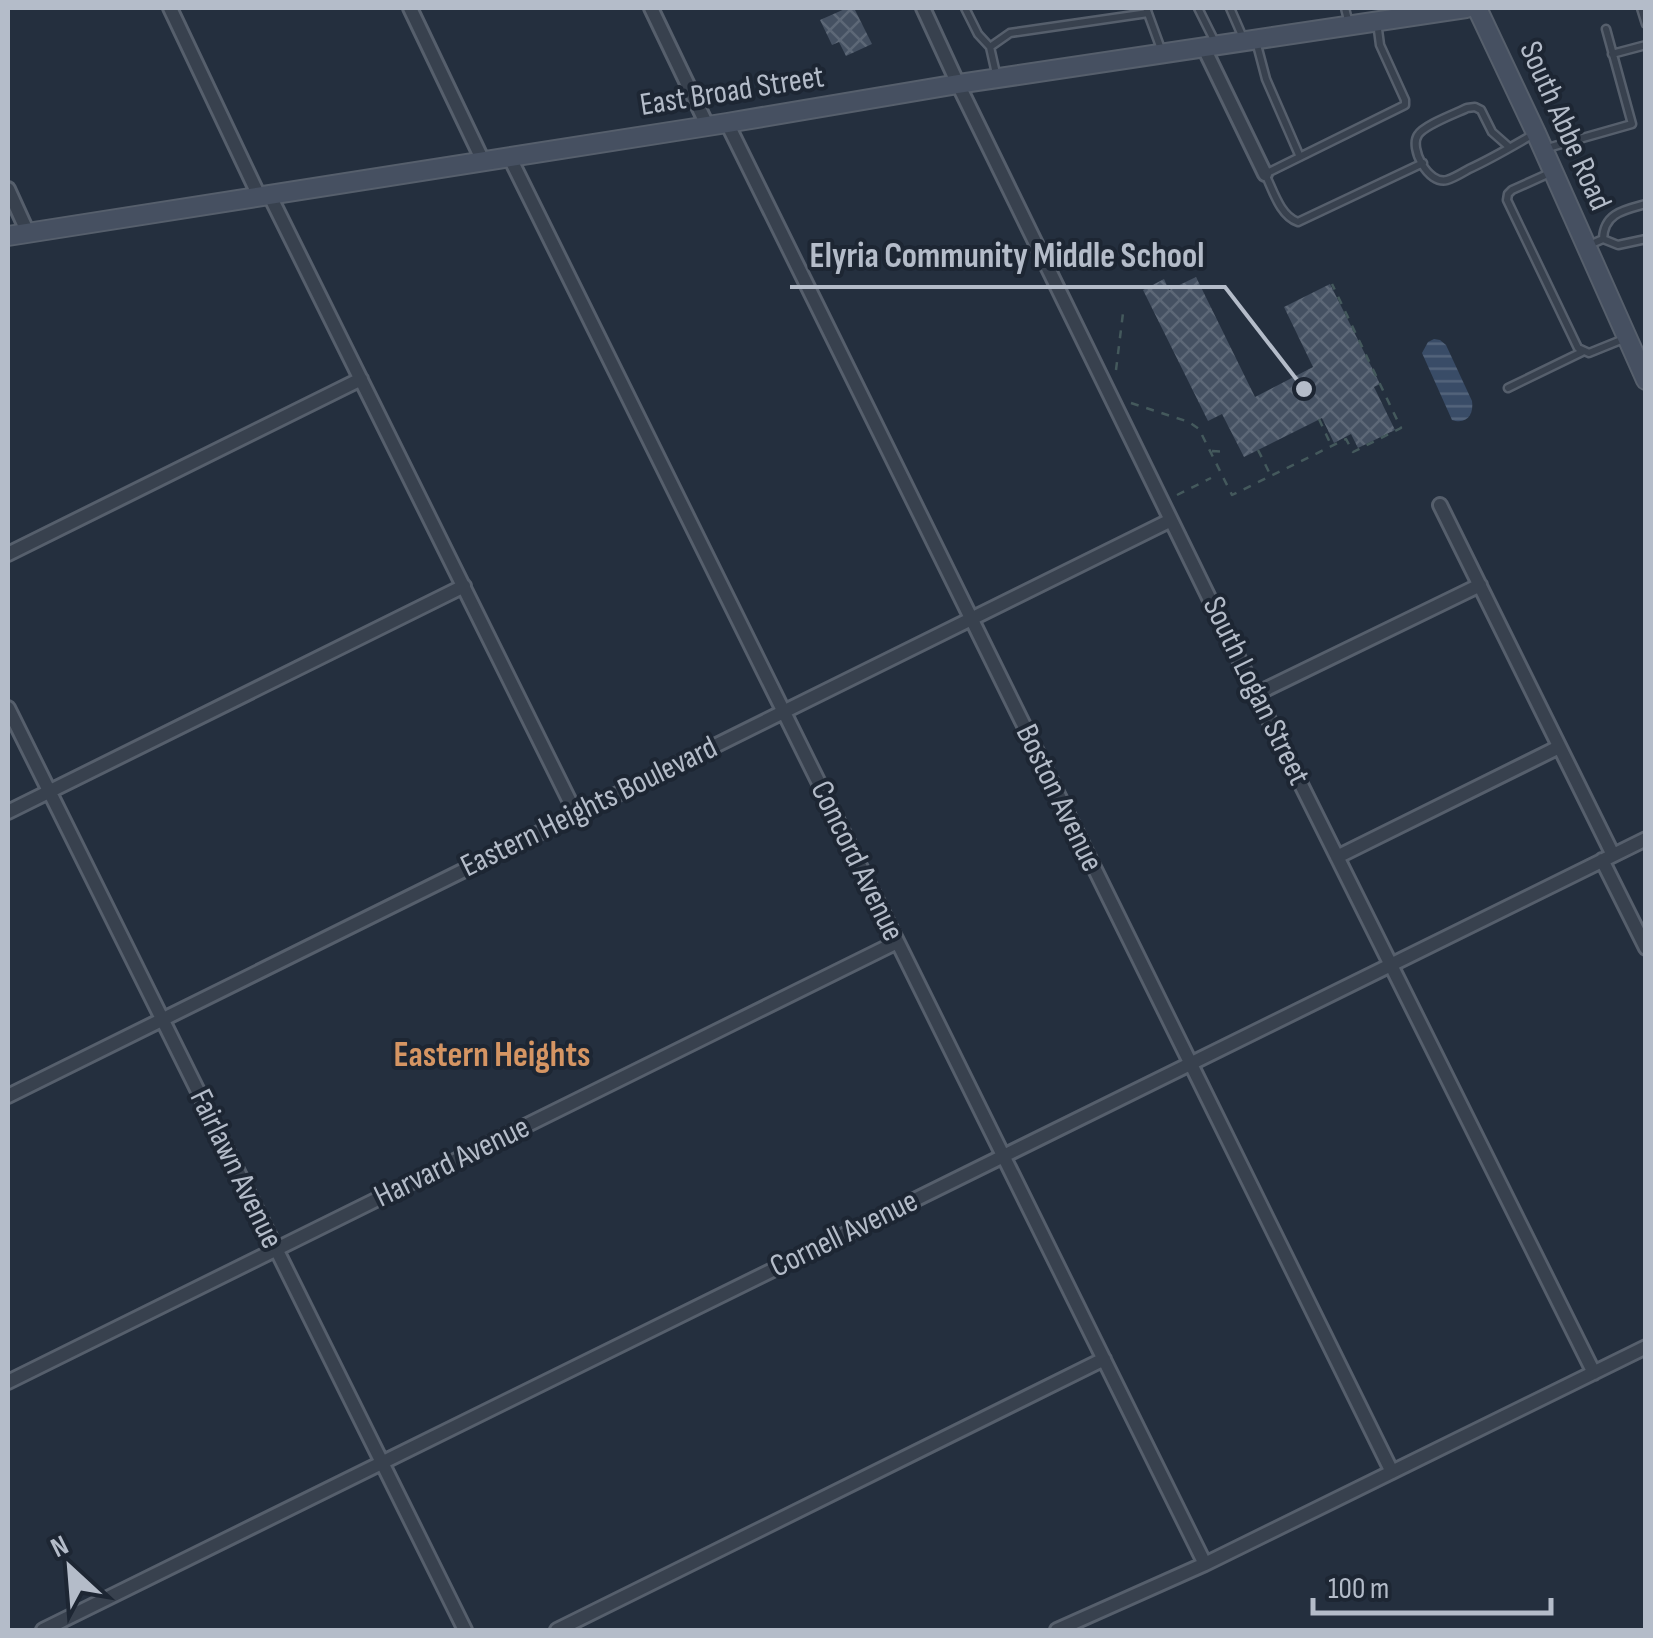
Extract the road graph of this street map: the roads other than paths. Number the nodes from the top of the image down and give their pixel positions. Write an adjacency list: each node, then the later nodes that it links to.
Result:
1 (170, 8): 35 (street)
2 (410, 8): 30 (street)
3 (651, 8): 25 (street)
4 (923, 8): 23 (street, South Logan Street)
5 (965, 8): 18 (lane)
6 (1198, 8): 19 (lane)
7 (1230, 8): 16 (lane)
8 (1466, 8): 13 (street, East Broad Street)
9 (1478, 8): 26 (street, South Abbe Road)
10 (1641, 8): 14 (lane)
11 (1147, 10): 18 (lane); 20 (lane)
12 (1347, 16): 13 (street, East Broad Street); 16 (street, East Broad Street)
13 (1376, 21): 29 (lane)
14 (1646, 24)
15 (1606, 29): 21 (lane)
16 (1250, 41): 19 (street, East Broad Street); 29 (lane)
17 (1646, 45): 21 (lane)
18 (990, 47): 22 (lane)
19 (1210, 47): 20 (street, East Broad Street); 33 (street)
20 (1163, 54): 22 (street, East Broad Street)
21 (1612, 54): 26 (lane)
22 (996, 78): 23 (street, East Broad Street)
23 (958, 84): 24 (street, East Broad Street); 47 (street, South Logan Street)
24 (727, 122): 25 (street, East Broad Street); 51 (street, Boston Avenue)
25 (707, 126): 28 (street, East Broad Street)
26 (1540, 141): 27 (lane); 32 (street, South Abbe Road)
27 (1509, 147): 31 (lane); 31 (lane)
28 (509, 156): 30 (street, East Broad Street); 54 (street, Concord Avenue)
29 (1300, 157): 33 (lane)
30 (483, 160): 35 (street, East Broad Street)
31 (1422, 163): 33 (lane)
32 (1553, 171): 40 (street, South Abbe Road); 42 (lane)
33 (1265, 174)
34 (8, 189): 37 (street)
35 (264, 195): 37 (street, East Broad Street); 43 (street)
36 (1646, 204): 40 (lane)
37 (28, 233): 38 (street, East Broad Street)
38 (8, 236)
39 (1646, 239): 40 (lane)
40 (1595, 243): 41 (street, South Abbe Road)
41 (1634, 341): 42 (lane); 44 (street, South Abbe Road)
42 (1582, 352): 45 (lane)
43 (361, 379): 48 (street); 50 (street)
44 (1646, 380)
45 (1508, 388)
46 (1440, 506): 49 (street)
47 (1171, 520): 51 (street, Eastern Heights Boulevard); 52 (street, South Logan Street)
48 (8, 554)
49 (1480, 585): 52 (street); 55 (street)
50 (464, 586): 56 (street); 58 (street)
51 (971, 619): 54 (street, Eastern Heights Boulevard); 66 (street, Boston Avenue)
52 (1256, 694): 60 (street, South Logan Street)
53 (8, 708): 56 (street, Fairlawn Avenue)
54 (783, 712): 58 (street, Eastern Heights Boulevard); 62 (street, Concord Avenue)
55 (1559, 746): 60 (street); 61 (street)
56 (49, 792): 57 (street); 65 (street, Fairlawn Avenue)
57 (8, 812)
58 (576, 814): 65 (street, Eastern Heights Boulevard)
59 (1646, 839): 61 (street, Cornell Avenue)
60 (1338, 856): 64 (street, South Logan Street)
61 (1608, 857): 63 (street); 64 (street, Cornell Avenue)
62 (897, 942): 68 (street, Concord Avenue); 69 (street, Harvard Avenue)
63 (1646, 948)
64 (1390, 964): 66 (street, Cornell Avenue); 72 (street, South Logan Street)
65 (162, 1019): 67 (street, Eastern Heights Boulevard); 69 (street, Fairlawn Avenue)
66 (1190, 1063): 68 (street, Cornell Avenue); 75 (street, Boston Avenue)
67 (8, 1096)
68 (1003, 1155): 71 (street, Concord Avenue); 74 (street, Cornell Avenue)
69 (276, 1249): 73 (street, Harvard Avenue); 74 (street, Fairlawn Avenue)
70 (1646, 1347): 72 (street)
71 (1104, 1360): 76 (street, Concord Avenue); 79 (street)
72 (1594, 1372): 75 (street)
73 (8, 1382)
74 (382, 1463): 77 (street, Cornell Avenue); 78 (street, Fairlawn Avenue)
75 (1392, 1472): 76 (street)
76 (1205, 1564): 80 (street)
77 (43, 1630)
78 (465, 1630)
79 (557, 1630)
80 (1057, 1630)

